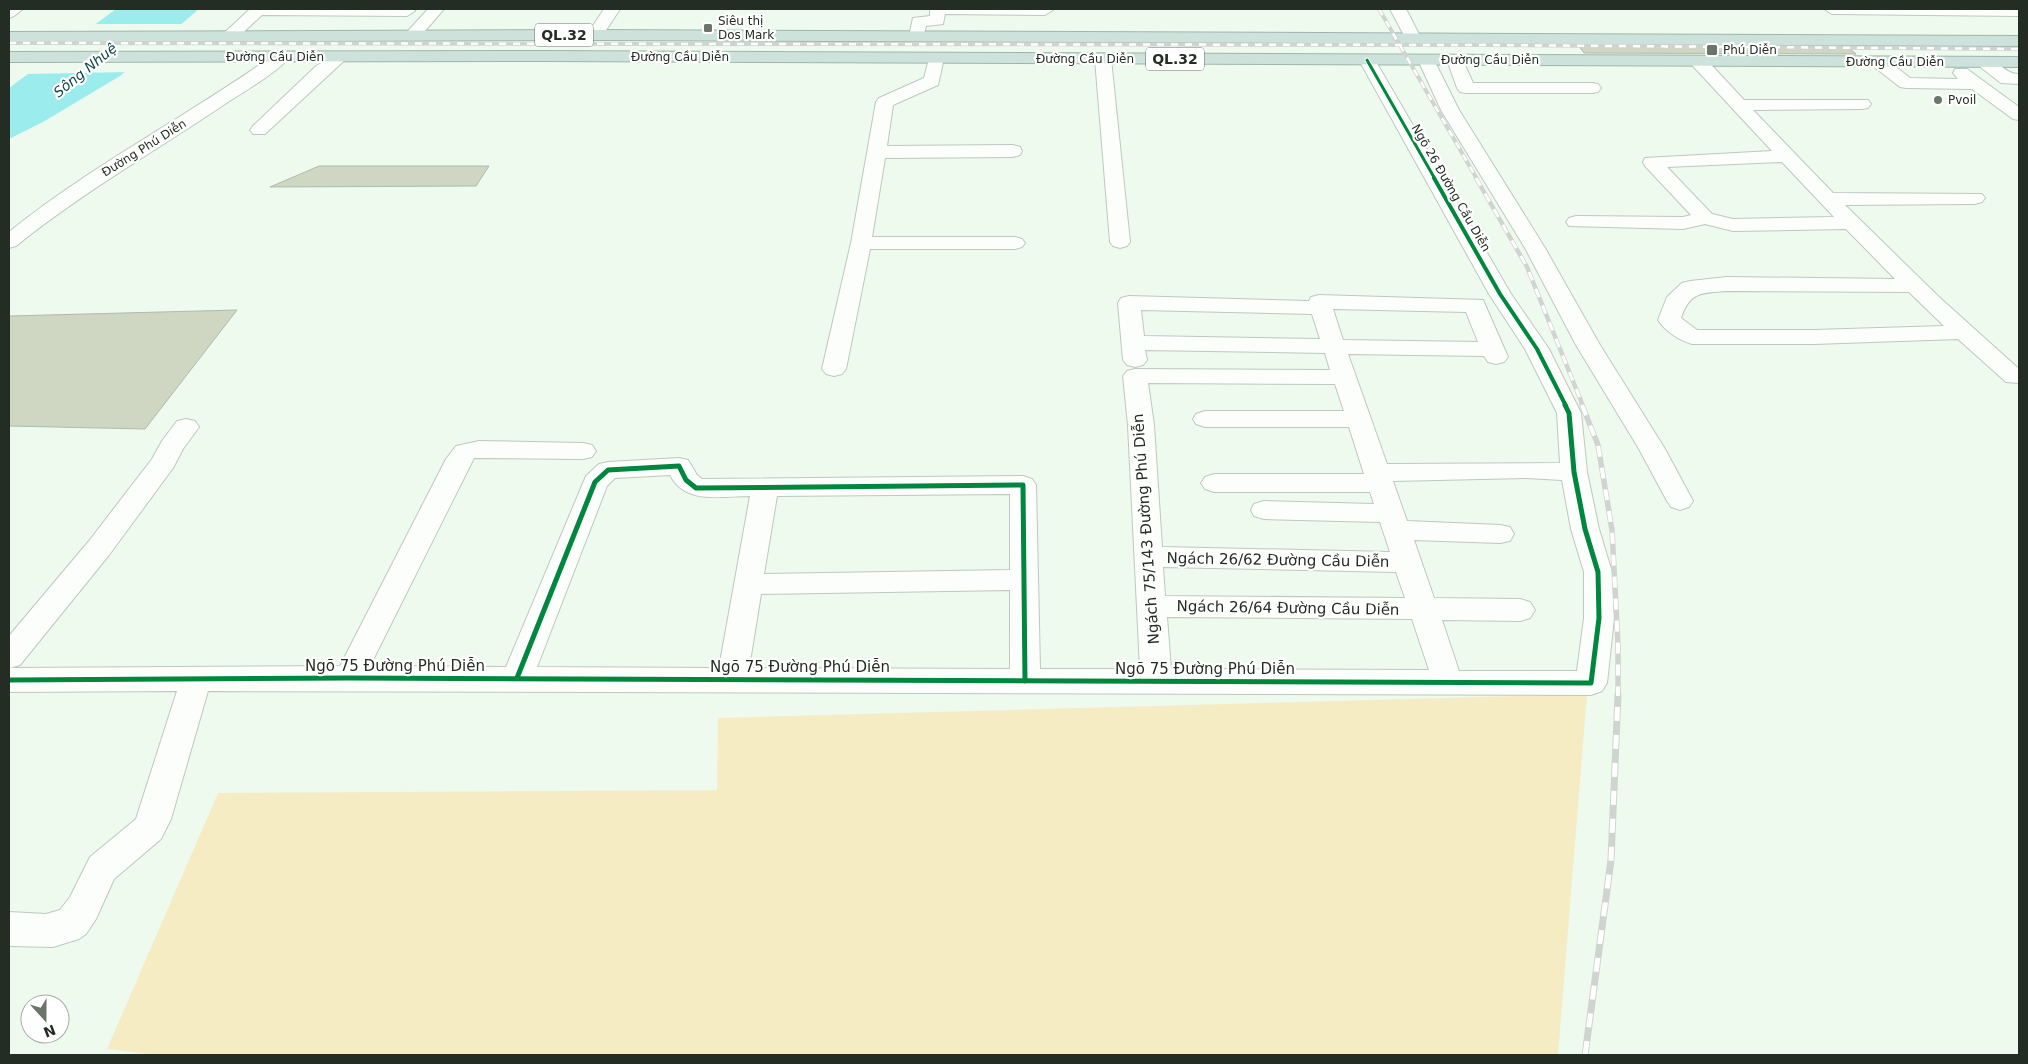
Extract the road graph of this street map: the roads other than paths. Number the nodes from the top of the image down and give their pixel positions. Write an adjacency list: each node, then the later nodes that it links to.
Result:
1 (15, 9): 11 (street)
2 (436, 9): 12 (street)
3 (612, 9): 13 (street)
4 (938, 9): 8 (street); 15 (street)
5 (1398, 9): 20 (street)
6 (1832, 9): 10 (street)
7 (258, 10): 9 (street); 14 (street)
8 (1045, 10)
9 (406, 11)
10 (2019, 11)
11 (9, 13)
12 (413, 35): 13 (highway, Đường Cầu Diễn / QL.32); 14 (highway, Đường Cầu Diễn / QL.32)
13 (595, 35): 15 (highway, Đường Cầu Diễn / QL.32)
14 (230, 36): 17 (highway, Đường Cầu Diễn / QL.32)
15 (917, 36): 16 (highway, Đường Cầu Diễn / QL.32)
16 (956, 36): 18 (highway, Đường Cầu Diễn / QL.32); 25 (highway)
17 (9, 37)
18 (1240, 37): 19 (highway, Đường Cầu Diễn / QL.32); 27 (highway)
19 (1384, 38): 20 (highway, Đường Cầu Diễn / QL.32); 29 (highway)
20 (1413, 38): 21 (highway, Đường Cầu Diễn / QL.32); 30 (highway)
21 (2019, 41)
22 (9, 57): 23 (highway, Đường Cầu Diễn / QL.32)
23 (281, 57): 24 (highway, Đường Cầu Diễn / QL.32); 49 (street, Đường Phú Diễn)
24 (339, 58): 25 (highway, Đường Cầu Diễn / QL.32); 43 (street)
25 (944, 58): 26 (highway, Đường Cầu Diễn / QL.32); 45 (street)
26 (1102, 59): 27 (highway, Đường Cầu Diễn / QL.32); 55 (street)
27 (1246, 59): 28 (highway, Đường Cầu Diễn / QL.32)
28 (1367, 60): 29 (highway, Đường Cầu Diễn / QL.32); 61 (street, Ngõ 26 Đường Cầu Diễn)
29 (1397, 60): 30 (highway, Đường Cầu Diễn / QL.32)
30 (1426, 60): 31 (highway, Đường Cầu Diễn / QL.32); 76 (street)
31 (1456, 60): 32 (highway, Đường Cầu Diễn / QL.32); 39 (street)
32 (1698, 61): 33 (highway, Đường Cầu Diễn / QL.32); 41 (street)
33 (1879, 62): 34 (highway, Đường Cầu Diễn / QL.32); 38 (street)
34 (1946, 62): 35 (highway, Đường Cầu Diễn / QL.32); 38 (street)
35 (1985, 62): 36 (highway, Đường Cầu Diễn / QL.32); 37 (street)
36 (2019, 62)
37 (2019, 79)
38 (1976, 84): 42 (street)
39 (1592, 88)
40 (1862, 104): 41 (street)
41 (1739, 105): 46 (street)
42 (2019, 115)
43 (259, 130)
44 (1014, 151): 45 (street)
45 (876, 152): 56 (street)
46 (1787, 156): 48 (street); 50 (street)
47 (1974, 198): 48 (street)
48 (1830, 199): 52 (street)
49 (37, 218): 53 (street); 54 (street, Đường Phú Diễn)
50 (1705, 218): 51 (street); 52 (street)
51 (1576, 222)
52 (1854, 223): 58 (street)
53 (9, 229)
54 (9, 242)
55 (1120, 242)
56 (861, 243): 57 (street); 65 (street)
57 (1015, 243)
58 (1915, 286): 62 (street); 62 (street)
59 (1323, 314): 60 (street); 63 (street); 64 (street, Ngách 75/143 Đường Phú Diễn)
60 (1484, 324): 61 (street); 63 (street)
61 (1520, 325): 72 (street, Ngõ 26 Đường Cầu Diễn)
62 (1961, 332): 67 (street)
63 (1334, 347): 64 (street); 66 (street)
64 (1134, 360): 66 (street); 80 (street, Ngách 75/143 Đường Phú Diễn)
65 (834, 369)
66 (1344, 377): 69 (street)
67 (2014, 377)
68 (1205, 419): 69 (street)
69 (1360, 419): 73 (street)
70 (186, 426): 87 (street)
71 (583, 451): 88 (street)
72 (1574, 472): 73 (street); 96 (street, Ngõ 26 Đường Cầu Diễn)
73 (1380, 478): 74 (street); 78 (street)
74 (1214, 483)
75 (765, 488): 82 (street); 83 (street); 89 (street)
76 (1680, 501)
77 (1264, 510): 78 (street)
78 (1394, 522): 79 (street); 81 (street)
79 (1500, 534)
80 (1148, 558): 81 (street, Ngách 26/62 Đường Cầu Diễn); 84 (street, Ngách 75/143 Đường Phú Diễn)
81 (1408, 562): 85 (street)
82 (1024, 580): 83 (street); 93 (street)
83 (748, 584): 91 (street)
84 (1151, 606): 85 (street, Ngách 26/64 Đường Cầu Diễn); 94 (street, Ngách 75/143 Đường Phú Diễn)
85 (1424, 610): 86 (street, Ngách 26/64 Đường Cầu Diễn); 95 (street)
86 (1520, 610)
87 (9, 657)
88 (349, 678): 89 (street, Ngõ 75 Đường Phú Diễn); 90 (street, Ngõ 75 Đường Phú Diễn)
89 (517, 678): 91 (street, Ngõ 75 Đường Phú Diễn)
90 (196, 679): 92 (street, Ngõ 75 Đường Phú Diễn); 97 (street)
91 (732, 679): 93 (street, Ngõ 75 Đường Phú Diễn)
92 (9, 680)
93 (1025, 680): 94 (street, Ngõ 75 Đường Phú Diễn)
94 (1156, 681): 95 (street, Ngõ 75 Đường Phú Diễn)
95 (1448, 682): 96 (street, Ngõ 75 Đường Phú Diễn)
96 (1591, 683)
97 (9, 929)

